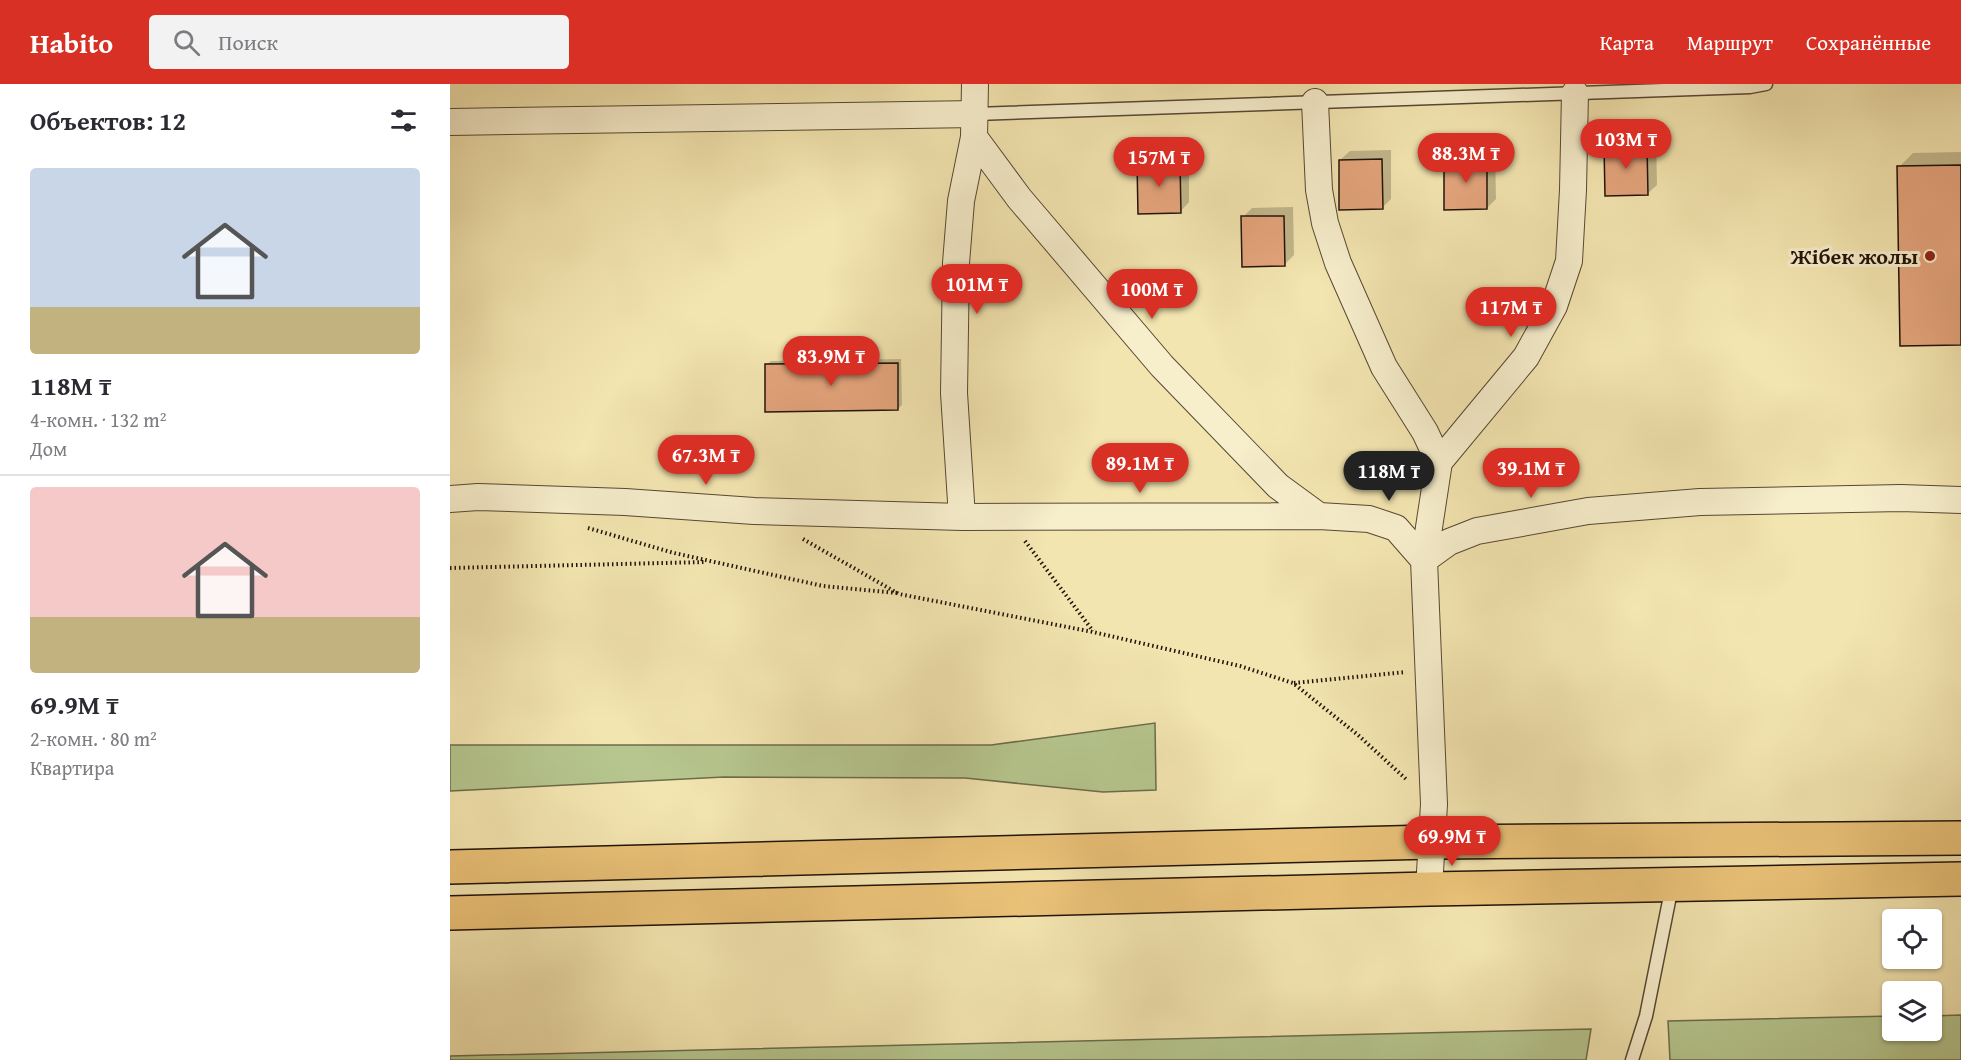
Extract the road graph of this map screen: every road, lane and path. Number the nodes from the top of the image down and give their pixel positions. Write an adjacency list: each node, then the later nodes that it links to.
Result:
1 (975, 84): 6 (street)
2 (1766, 84): 3 (lane)
3 (1575, 93): 4 (lane); 7 (street)
4 (1316, 102): 6 (lane); 7 (street)
5 (450, 122): 6 (street)
6 (975, 125): 11 (street); 12 (street)
7 (1439, 462): 15 (street)
8 (450, 499): 12 (street)
9 (1961, 500): 15 (street)
10 (1006, 516): 11 (street); 12 (street); 19 (path)
11 (1319, 516): 15 (street)
12 (962, 517)
13 (582, 526): 16 (path)
14 (795, 535): 18 (path)
15 (1424, 560): 20 (street)
16 (713, 562): 17 (path); 18 (path)
17 (450, 568)
18 (899, 594): 19 (path)
19 (1094, 632): 21 (path)
20 (1428, 669): 21 (path); 22 (street)
21 (1293, 683): 22 (path)
22 (1434, 804): 24 (street)
23 (1961, 838): 24 (highway)
24 (1431, 843): 25 (highway); 28 (street)
25 (450, 867)
26 (1961, 879): 27 (highway)
27 (1672, 885): 28 (highway); 30 (lane)
28 (1429, 889): 29 (highway)
29 (450, 913)
30 (1632, 1060)

